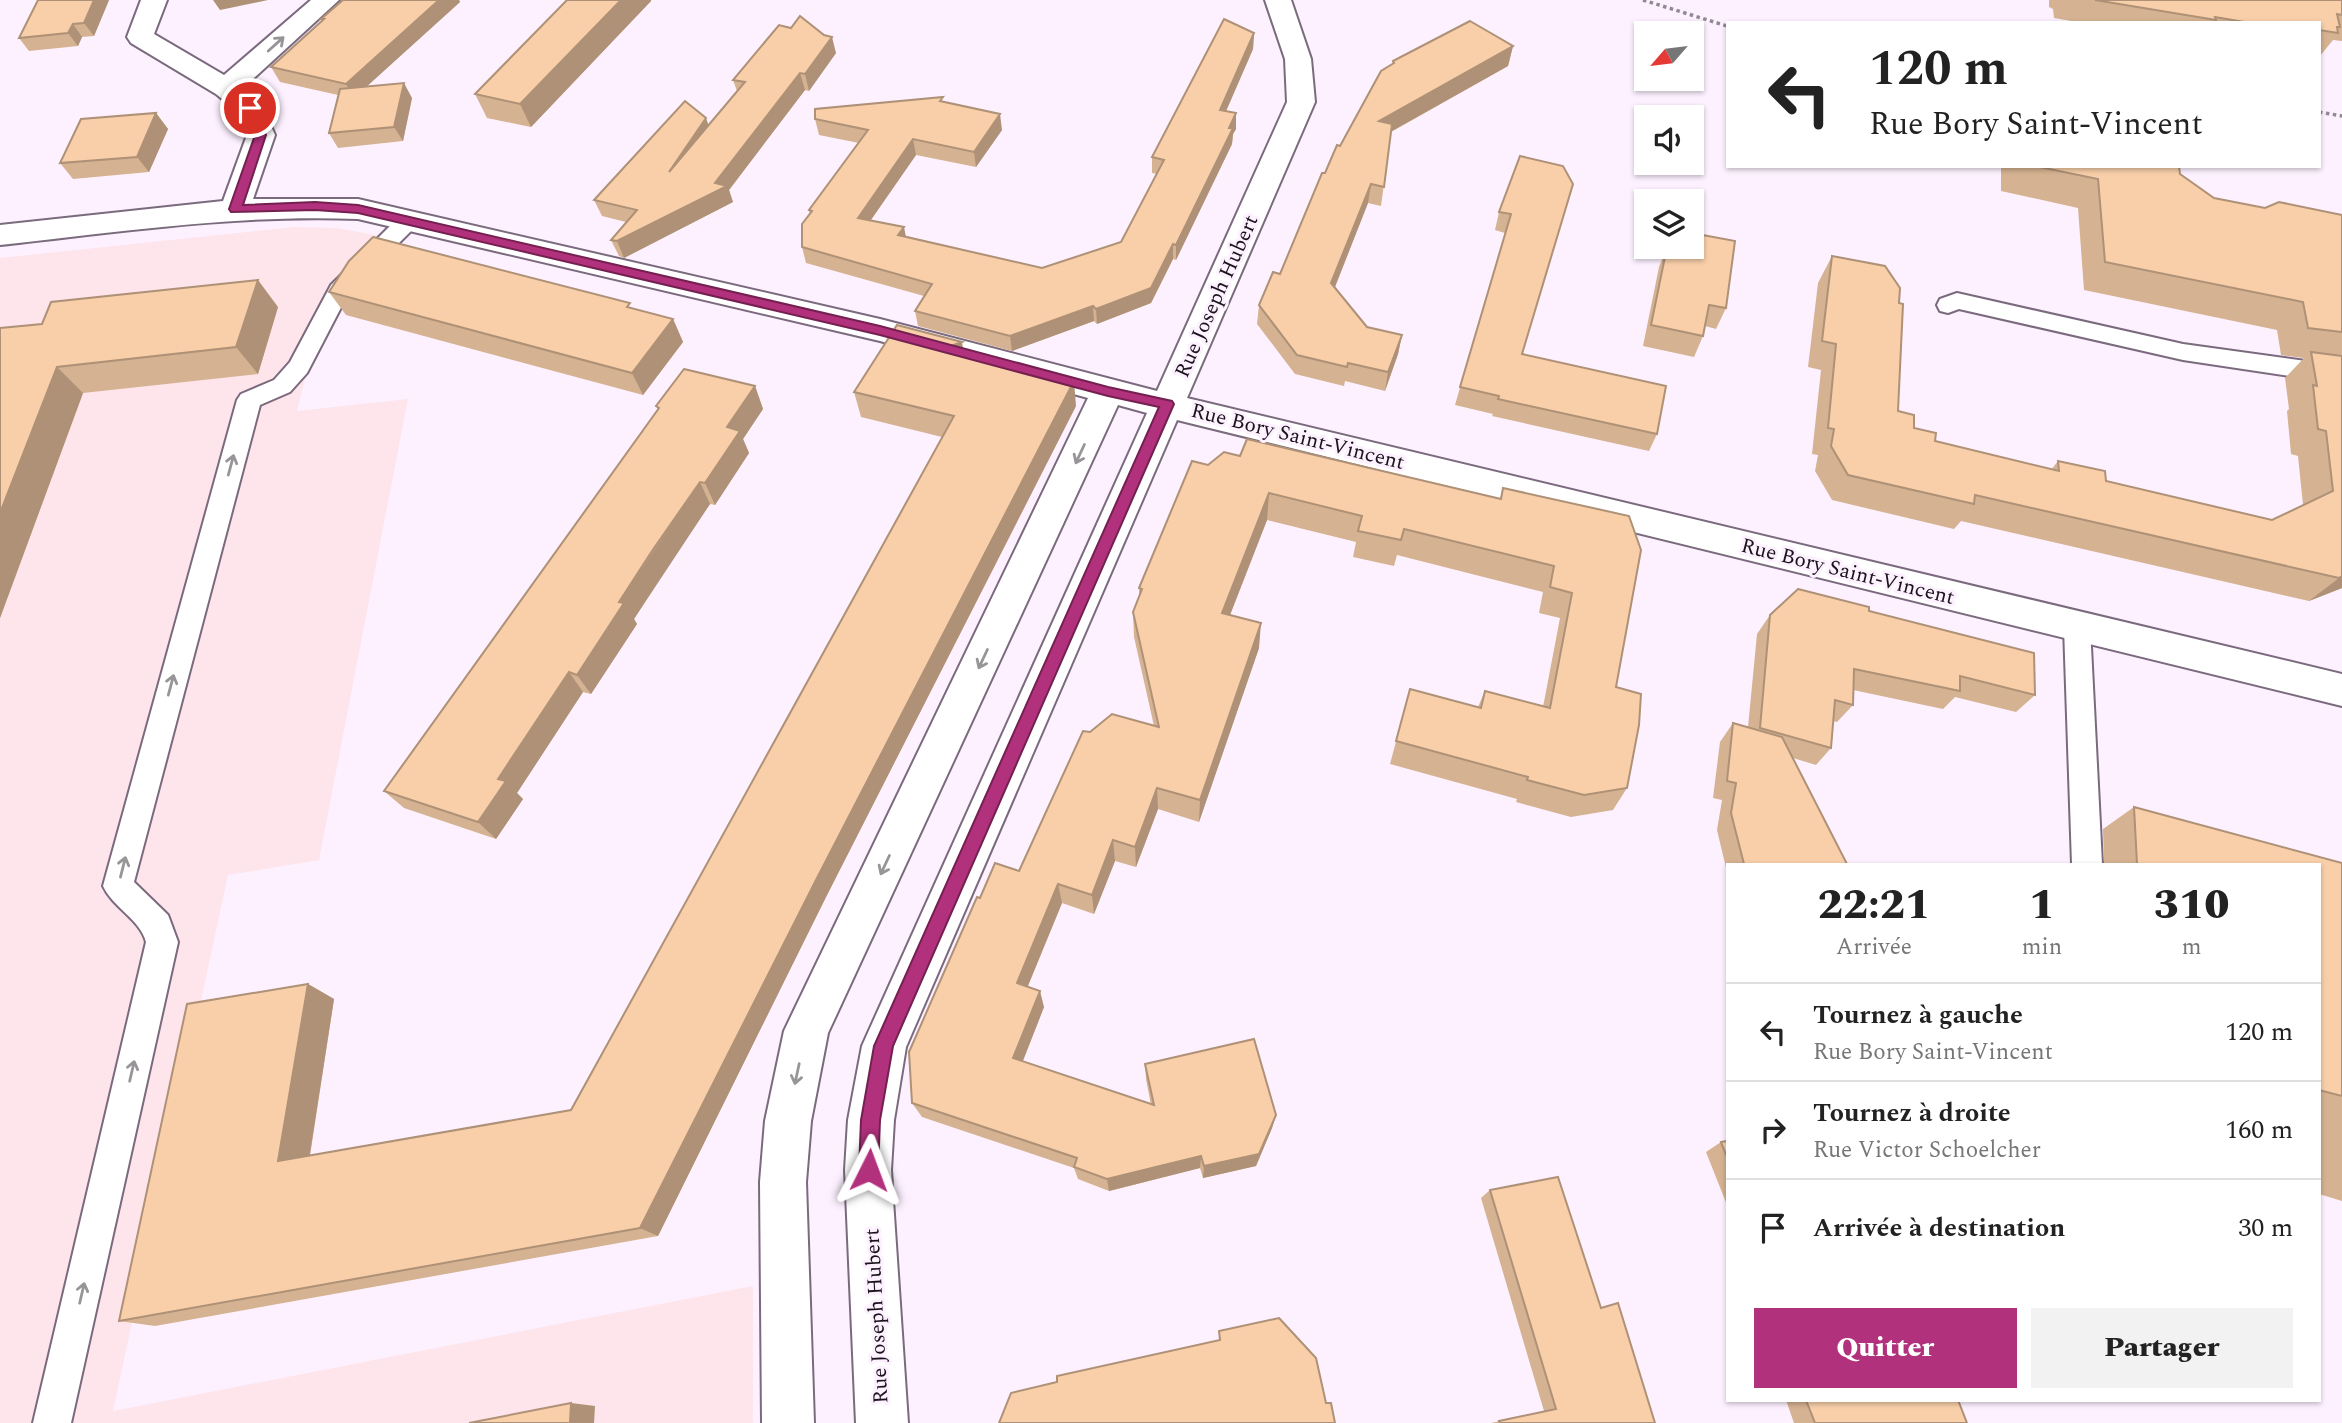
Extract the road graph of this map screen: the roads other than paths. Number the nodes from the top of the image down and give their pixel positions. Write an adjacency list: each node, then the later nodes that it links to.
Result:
1 (154, 0): 4 (street)
2 (326, 0): 4 (street, one-way to 2)
3 (1278, 0): 11 (street, Rue Joseph Hubert)
4 (226, 88): 5 (street)
5 (235, 209): 6 (street, Rue Bory Saint-Vincent); 7 (street, Rue Bory Saint-Vincent)
6 (409, 220): 10 (street, Rue Bory Saint-Vincent); 15 (lane, one-way to 6)
7 (0, 235)
8 (1948, 305): 9 (lane)
9 (2342, 375)
10 (1108, 391): 11 (street, Rue Bory Saint-Vincent); 16 (street, one-way to 16)
11 (1167, 404): 12 (street, Rue Bory Saint-Vincent); 17 (street, Rue Joseph Hubert)
12 (2077, 627): 13 (street, Rue Bory Saint-Vincent); 14 (lane)
13 (2342, 690)
14 (2087, 863)
15 (52, 1423)
16 (788, 1423)
17 (881, 1423)

